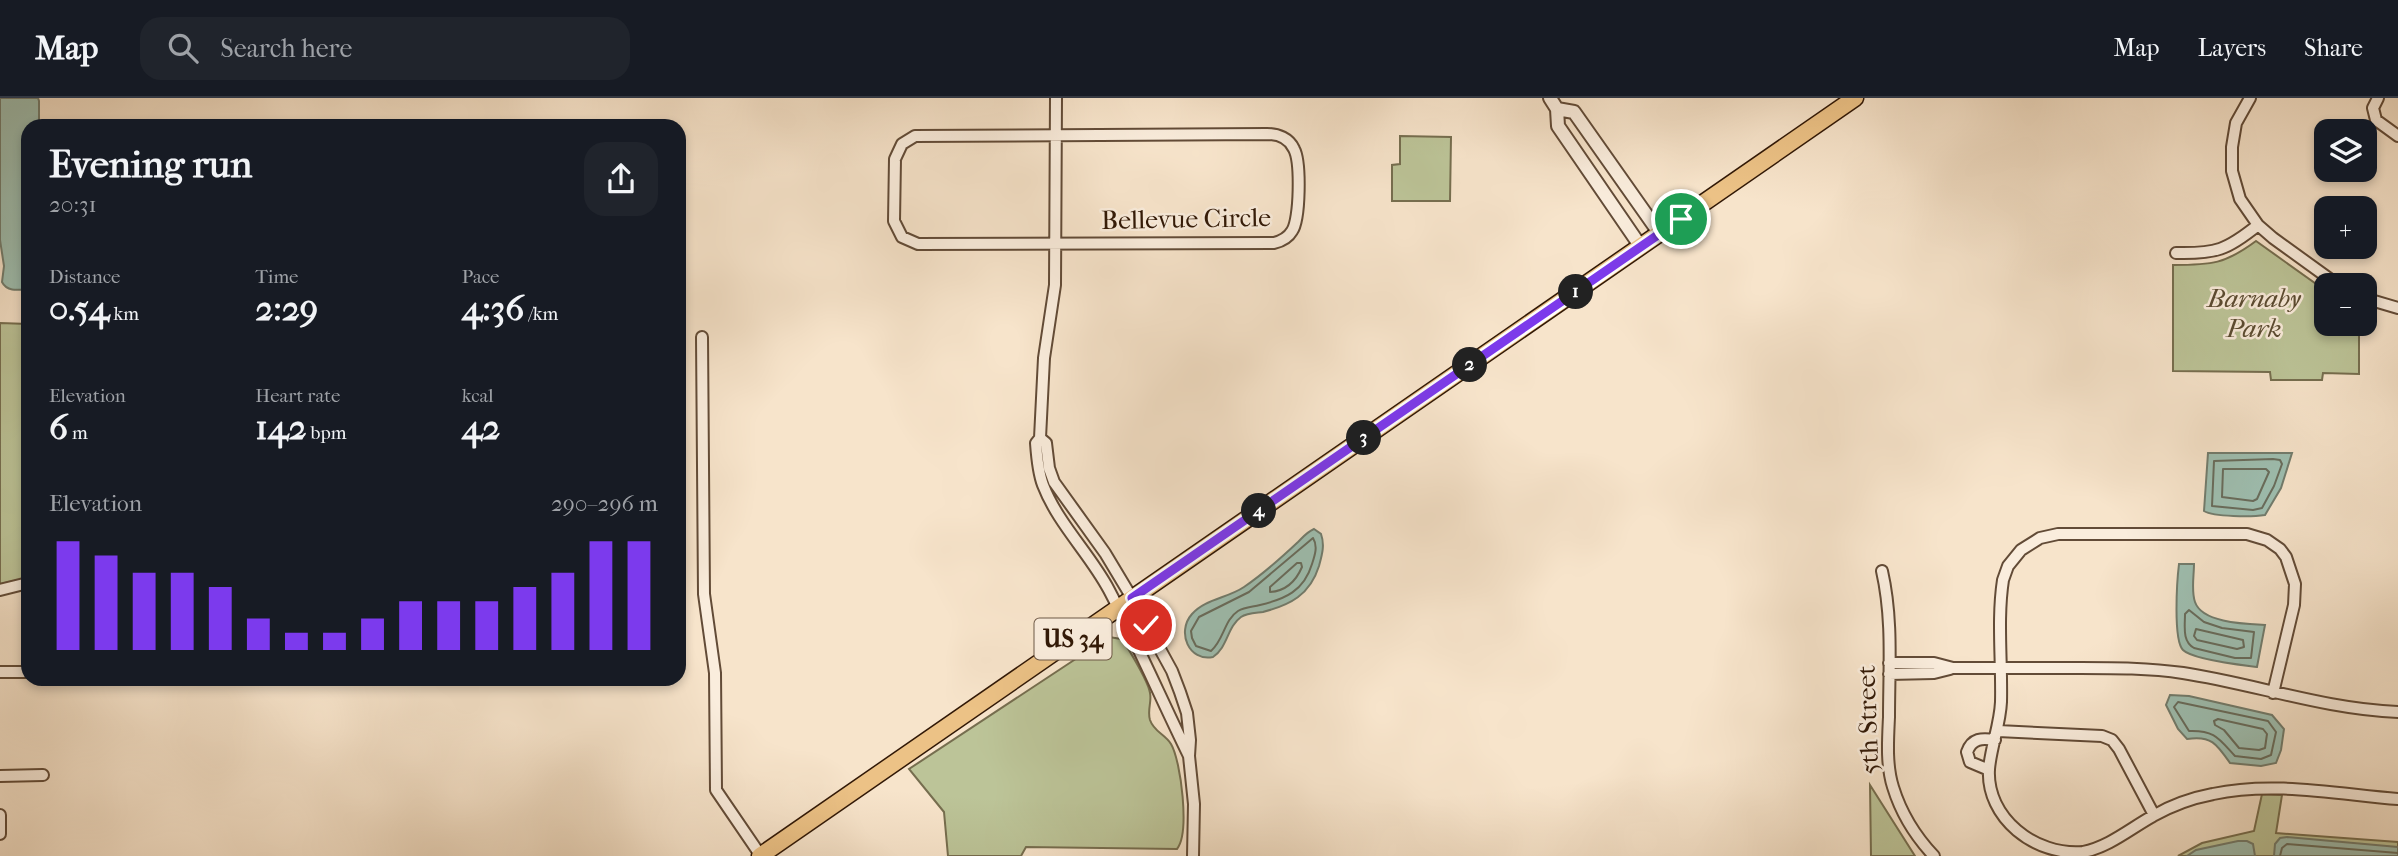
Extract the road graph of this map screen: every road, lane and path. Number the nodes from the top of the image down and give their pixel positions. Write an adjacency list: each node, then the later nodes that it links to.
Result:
1 (1056, 98): 6 (street)
2 (1855, 98): 9 (main road, US 34)
3 (2250, 98): 8 (street)
4 (2378, 98): 7 (street)
5 (1554, 104): 9 (street); 11 (street)
6 (1055, 135): 10 (street); 10 (street, Bellevue Circle); 10 (street, Bellevue Circle)
7 (2398, 136)
8 (2258, 225): 12 (street); 13 (street)
9 (1660, 234): 11 (main road, US 34)
10 (1055, 244): 17 (street)
11 (1641, 247): 21 (main road, US 34)
12 (2176, 253)
13 (2322, 273)
14 (2377, 302): 15 (street)
15 (2398, 309)
16 (702, 337): 38 (street)
17 (1048, 484): 21 (street); 22 (street)
18 (1882, 572): 24 (street, 5th Street)
19 (21, 585): 20 (street)
20 (0, 590)
21 (1132, 598): 22 (main road, US 34); 30 (street)
22 (1118, 608): 30 (street); 38 (main road, US 34)
23 (2001, 667): 24 (street); 27 (street); 27 (street); 29 (street)
24 (1889, 668): 40 (street, 5th Street)
25 (0, 672): 26 (street)
26 (21, 672)
27 (2273, 693): 28 (street)
28 (2398, 712)
29 (1997, 735): 31 (street); 31 (street); 36 (street)
30 (1189, 756): 39 (street)
31 (1989, 770): 36 (street)
32 (43, 775): 33 (street)
33 (0, 776)
34 (2398, 799): 36 (street)
35 (0, 815): 37 (street)
36 (2154, 815)
37 (0, 834)
38 (761, 856)
39 (1193, 856)
40 (1934, 856)

